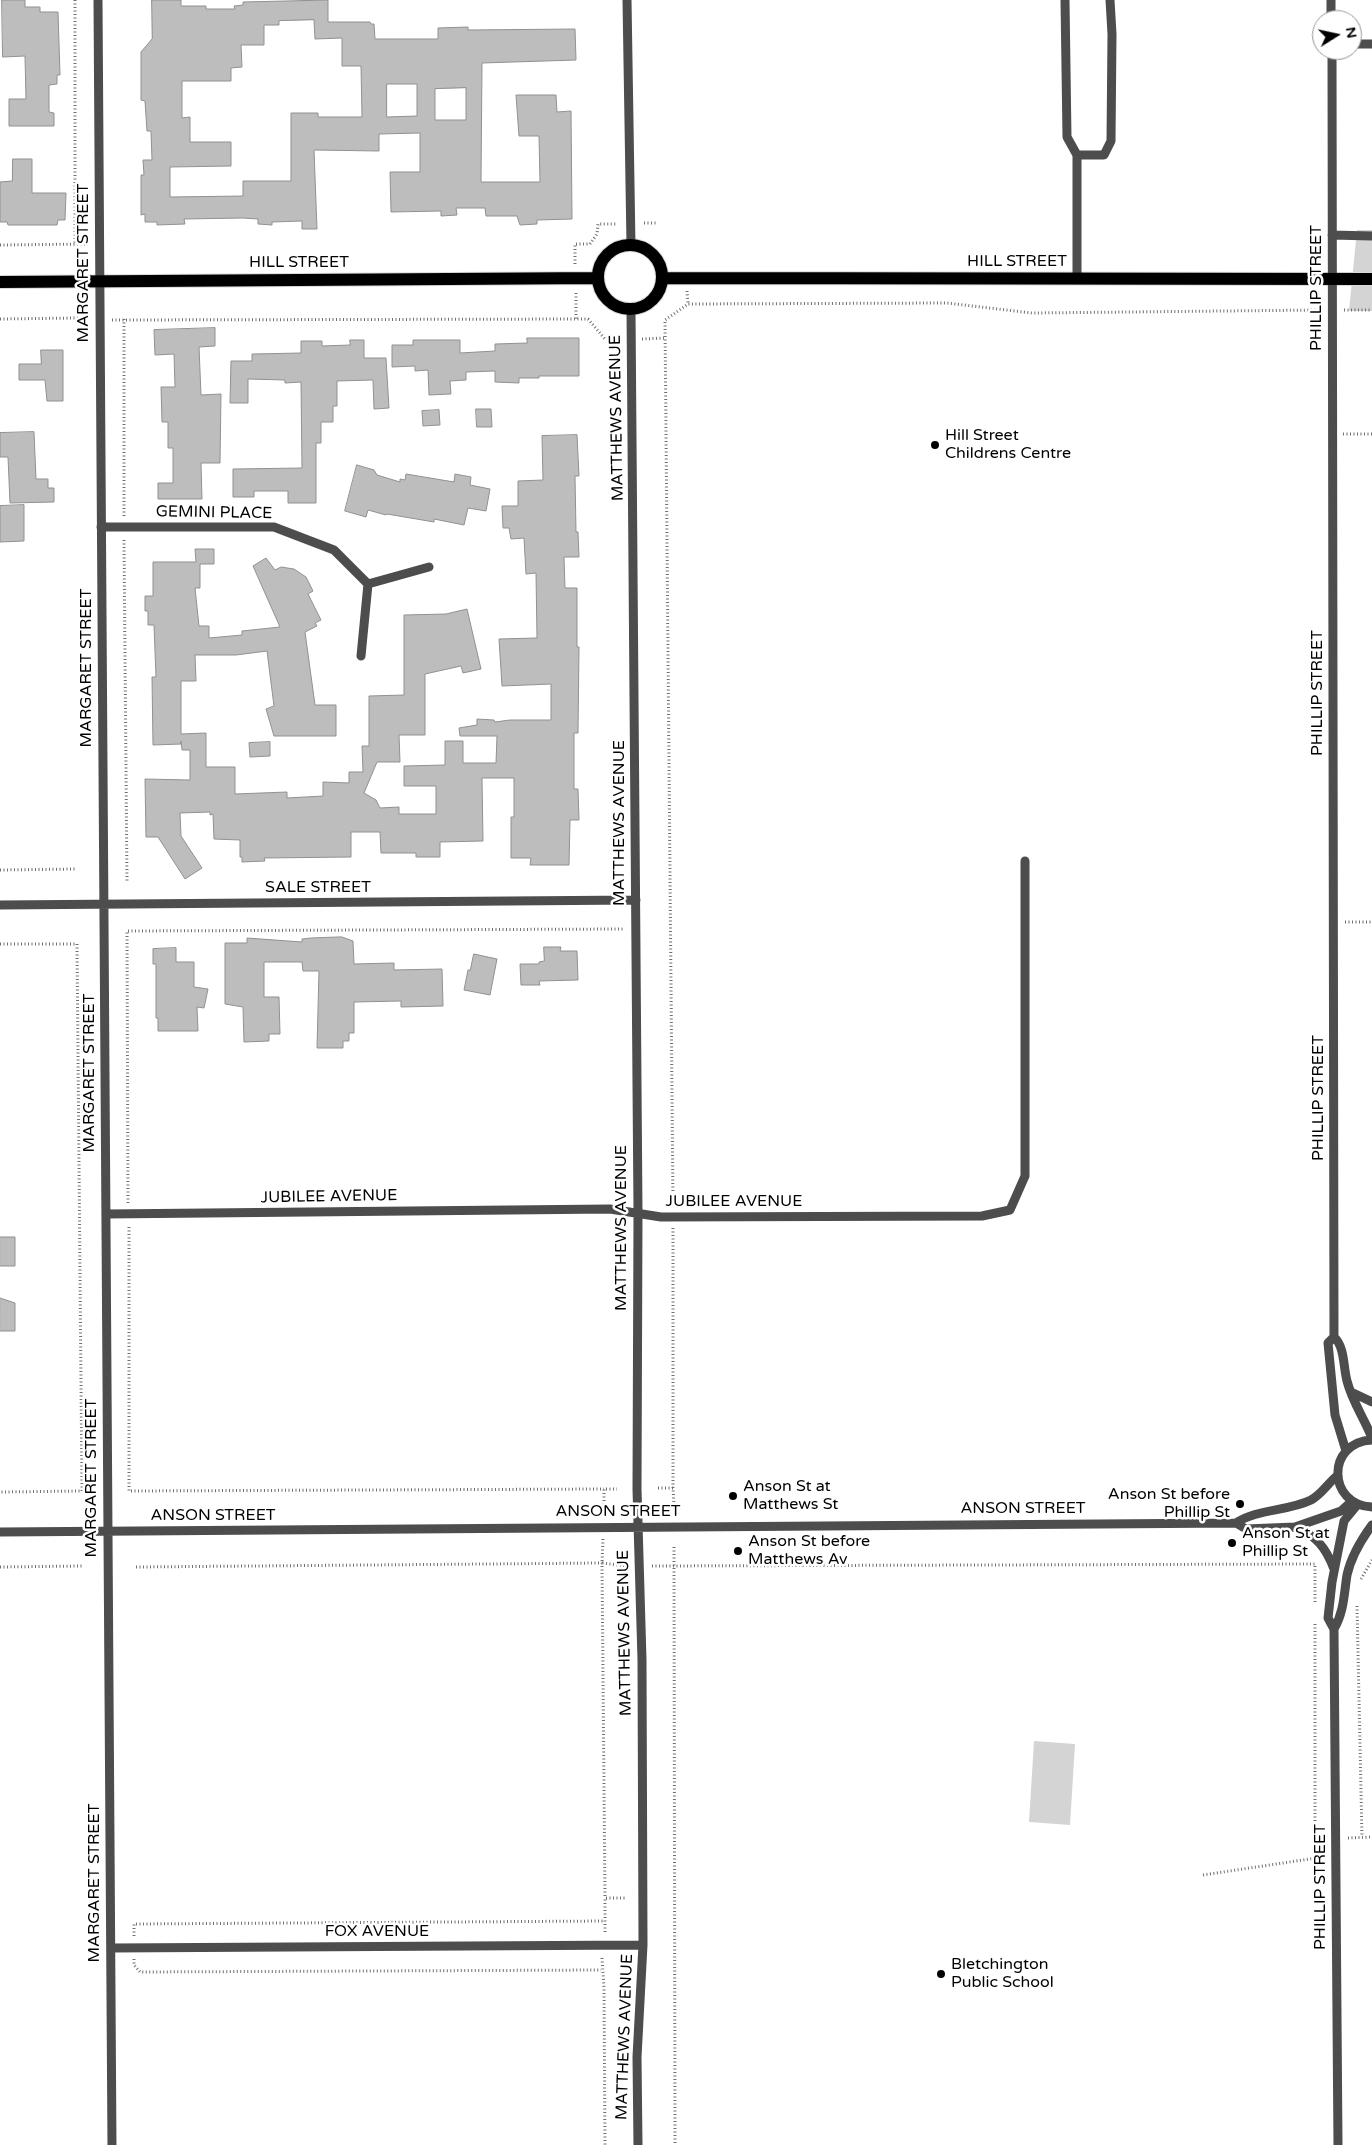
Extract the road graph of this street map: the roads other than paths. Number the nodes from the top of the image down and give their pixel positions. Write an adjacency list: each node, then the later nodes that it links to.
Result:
1 (98, 0): 15 (street, MARGARET STREET)
2 (627, 0): 9 (street)
3 (1066, 0): 6 (street)
4 (1110, 0): 6 (street)
5 (1332, 60): 7 (street, PHILLIP STREET)
6 (1077, 155): 12 (street)
7 (1332, 235): 8 (street); 13 (street, PHILLIP STREET)
8 (1372, 236)
9 (631, 245): 10 (main road); 11 (main road)
10 (598, 278): 15 (main road, HILL STREET); 17 (main road)
11 (663, 278): 12 (main road, HILL STREET); 17 (main road)
12 (1077, 279): 13 (main road, HILL STREET)
13 (1332, 279): 14 (main road, HILL STREET); 28 (street, PHILLIP STREET)
14 (1372, 279)
15 (99, 281): 16 (main road, HILL STREET); 18 (street, MARGARET STREET)
16 (0, 282)
17 (631, 310): 23 (street, MATTHEWS AVENUE)
18 (101, 527): 20 (street, GEMINI PLACE); 24 (street, MARGARET STREET)
19 (429, 566): 20 (street)
20 (368, 584): 21 (street)
21 (361, 656)
22 (1025, 861): 26 (street, JUBILEE AVENUE)
23 (636, 900): 24 (street, SALE STREET); 26 (street, MATTHEWS AVENUE)
24 (104, 905): 25 (street, SALE STREET); 27 (street, MARGARET STREET)
25 (0, 906)
26 (638, 1213): 27 (street, JUBILEE AVENUE); 38 (street, MATTHEWS AVENUE)
27 (106, 1214): 40 (street, MARGARET STREET)
28 (1334, 1337): 29 (street, PHILLIP STREET); 32 (street, PHILLIP STREET)
29 (1351, 1392): 30 (street); 31 (street, PHILLIP STREET)
30 (1372, 1402)
31 (1372, 1439): 32 (street)
32 (1346, 1451): 33 (street)
33 (1337, 1476): 34 (street); 36 (street, ANSON STREET)
34 (1355, 1503): 35 (street); 39 (street, ANSON STREET); 42 (street, PHILLIP STREET)
35 (1372, 1507)
36 (1236, 1523): 38 (street, ANSON STREET); 39 (street, ANSON STREET)
37 (1372, 1526): 43 (street, PHILLIP STREET)
38 (638, 1527): 40 (street, ANSON STREET); 44 (street, MATTHEWS AVENUE)
39 (1296, 1527): 42 (street)
40 (108, 1531): 41 (street, ANSON STREET); 45 (street, MARGARET STREET)
41 (0, 1532)
42 (1334, 1569): 43 (street, PHILLIP STREET)
43 (1334, 1629): 48 (street, PHILLIP STREET)
44 (643, 1945): 45 (street, FOX AVENUE); 47 (street, MATTHEWS AVENUE)
45 (111, 1948): 46 (street, MARGARET STREET)
46 (112, 2145)
47 (638, 2145)
48 (1338, 2145)

